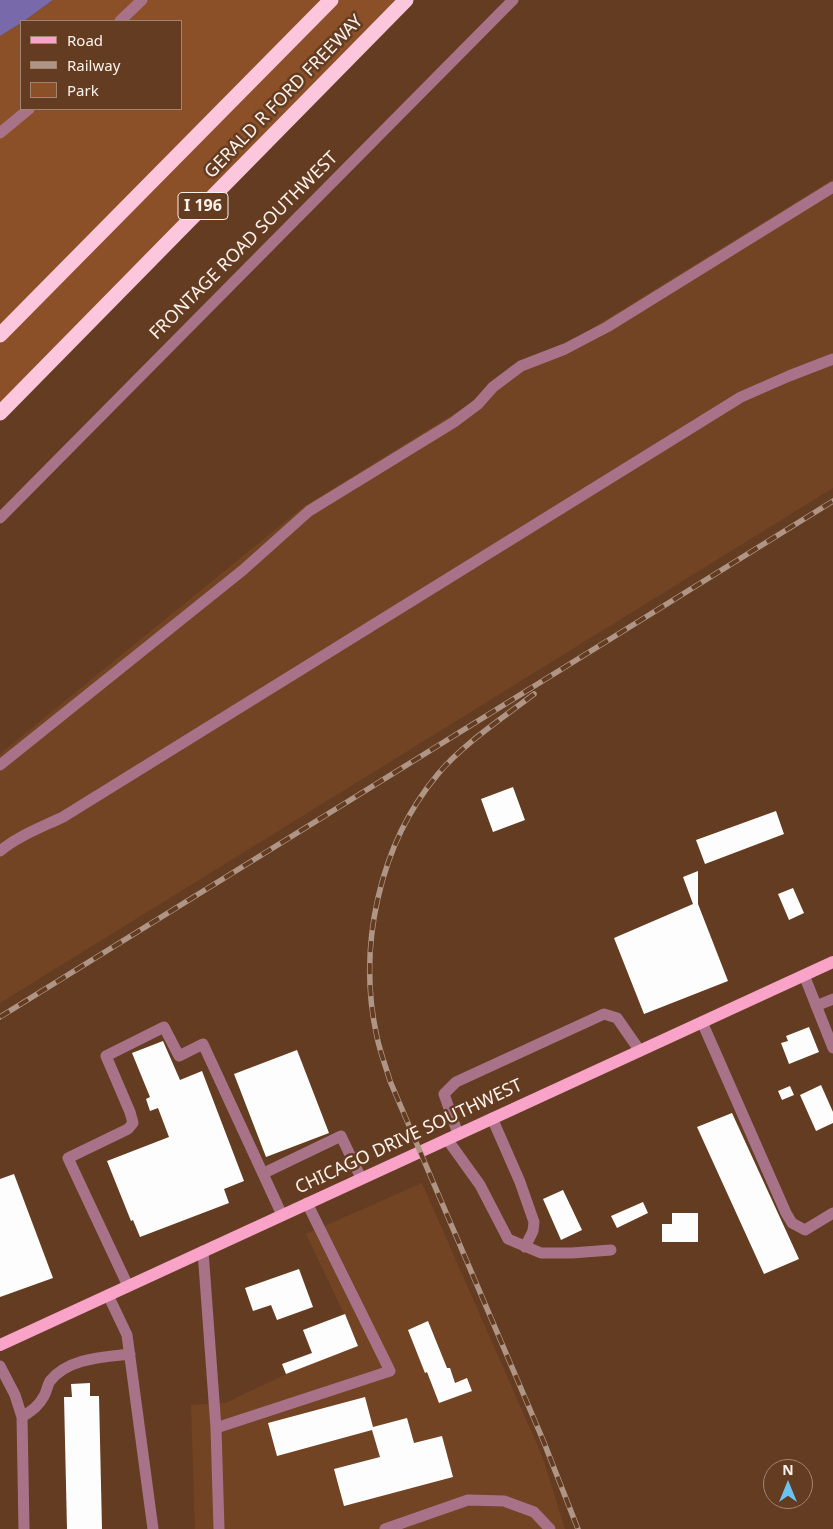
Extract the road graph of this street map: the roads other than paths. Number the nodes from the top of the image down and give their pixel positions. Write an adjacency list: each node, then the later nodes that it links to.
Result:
1 (142, 0): 5 (street)
2 (331, 0): 9 (highway, GERALD R FORD FREEWAY)
3 (406, 0): 11 (highway, GERALD R FORD FREEWAY / I 196)
4 (513, 0): 12 (street, FRONTAGE ROAD SOUTHWEST)
5 (121, 20)
6 (28, 110): 7 (street)
7 (0, 133)
8 (833, 186): 13 (street)
9 (0, 335)
10 (833, 359): 14 (street)
11 (0, 413)
12 (0, 518)
13 (0, 765)
14 (0, 851)
15 (833, 962): 16 (main road, CHICAGO DRIVE SOUTHWEST)
16 (804, 976): 18 (street); 19 (main road, CHICAGO DRIVE SOUTHWEST)
17 (833, 999): 18 (street)
18 (816, 1006): 20 (street)
19 (702, 1022): 21 (main road, CHICAGO DRIVE SOUTHWEST); 27 (street)
20 (833, 1048)
21 (640, 1051): 22 (main road, CHICAGO DRIVE SOUTHWEST); 23 (street)
22 (492, 1118): 23 (main road, CHICAGO DRIVE SOUTHWEST); 29 (street)
23 (453, 1137): 25 (main road, CHICAGO DRIVE SOUTHWEST); 29 (street)
24 (264, 1173): 25 (street); 28 (street); 32 (street)
25 (360, 1178): 26 (main road, CHICAGO DRIVE SOUTHWEST)
26 (307, 1203): 28 (main road, CHICAGO DRIVE SOUTHWEST); 38 (street)
27 (833, 1213)
28 (282, 1215): 31 (main road, CHICAGO DRIVE SOUTHWEST)
29 (525, 1247): 30 (street)
30 (611, 1250)
31 (203, 1251): 32 (main road, CHICAGO DRIVE SOUTHWEST); 38 (street)
32 (128, 1286): 33 (main road, CHICAGO DRIVE SOUTHWEST)
33 (108, 1295): 34 (main road, CHICAGO DRIVE SOUTHWEST); 35 (street)
34 (0, 1345)
35 (130, 1354): 37 (street); 40 (street)
36 (0, 1366): 37 (street)
37 (22, 1417): 39 (street)
38 (216, 1428): 41 (street)
39 (24, 1529)
40 (153, 1529)
41 (219, 1529)
42 (385, 1529): 43 (street)
43 (550, 1529)

